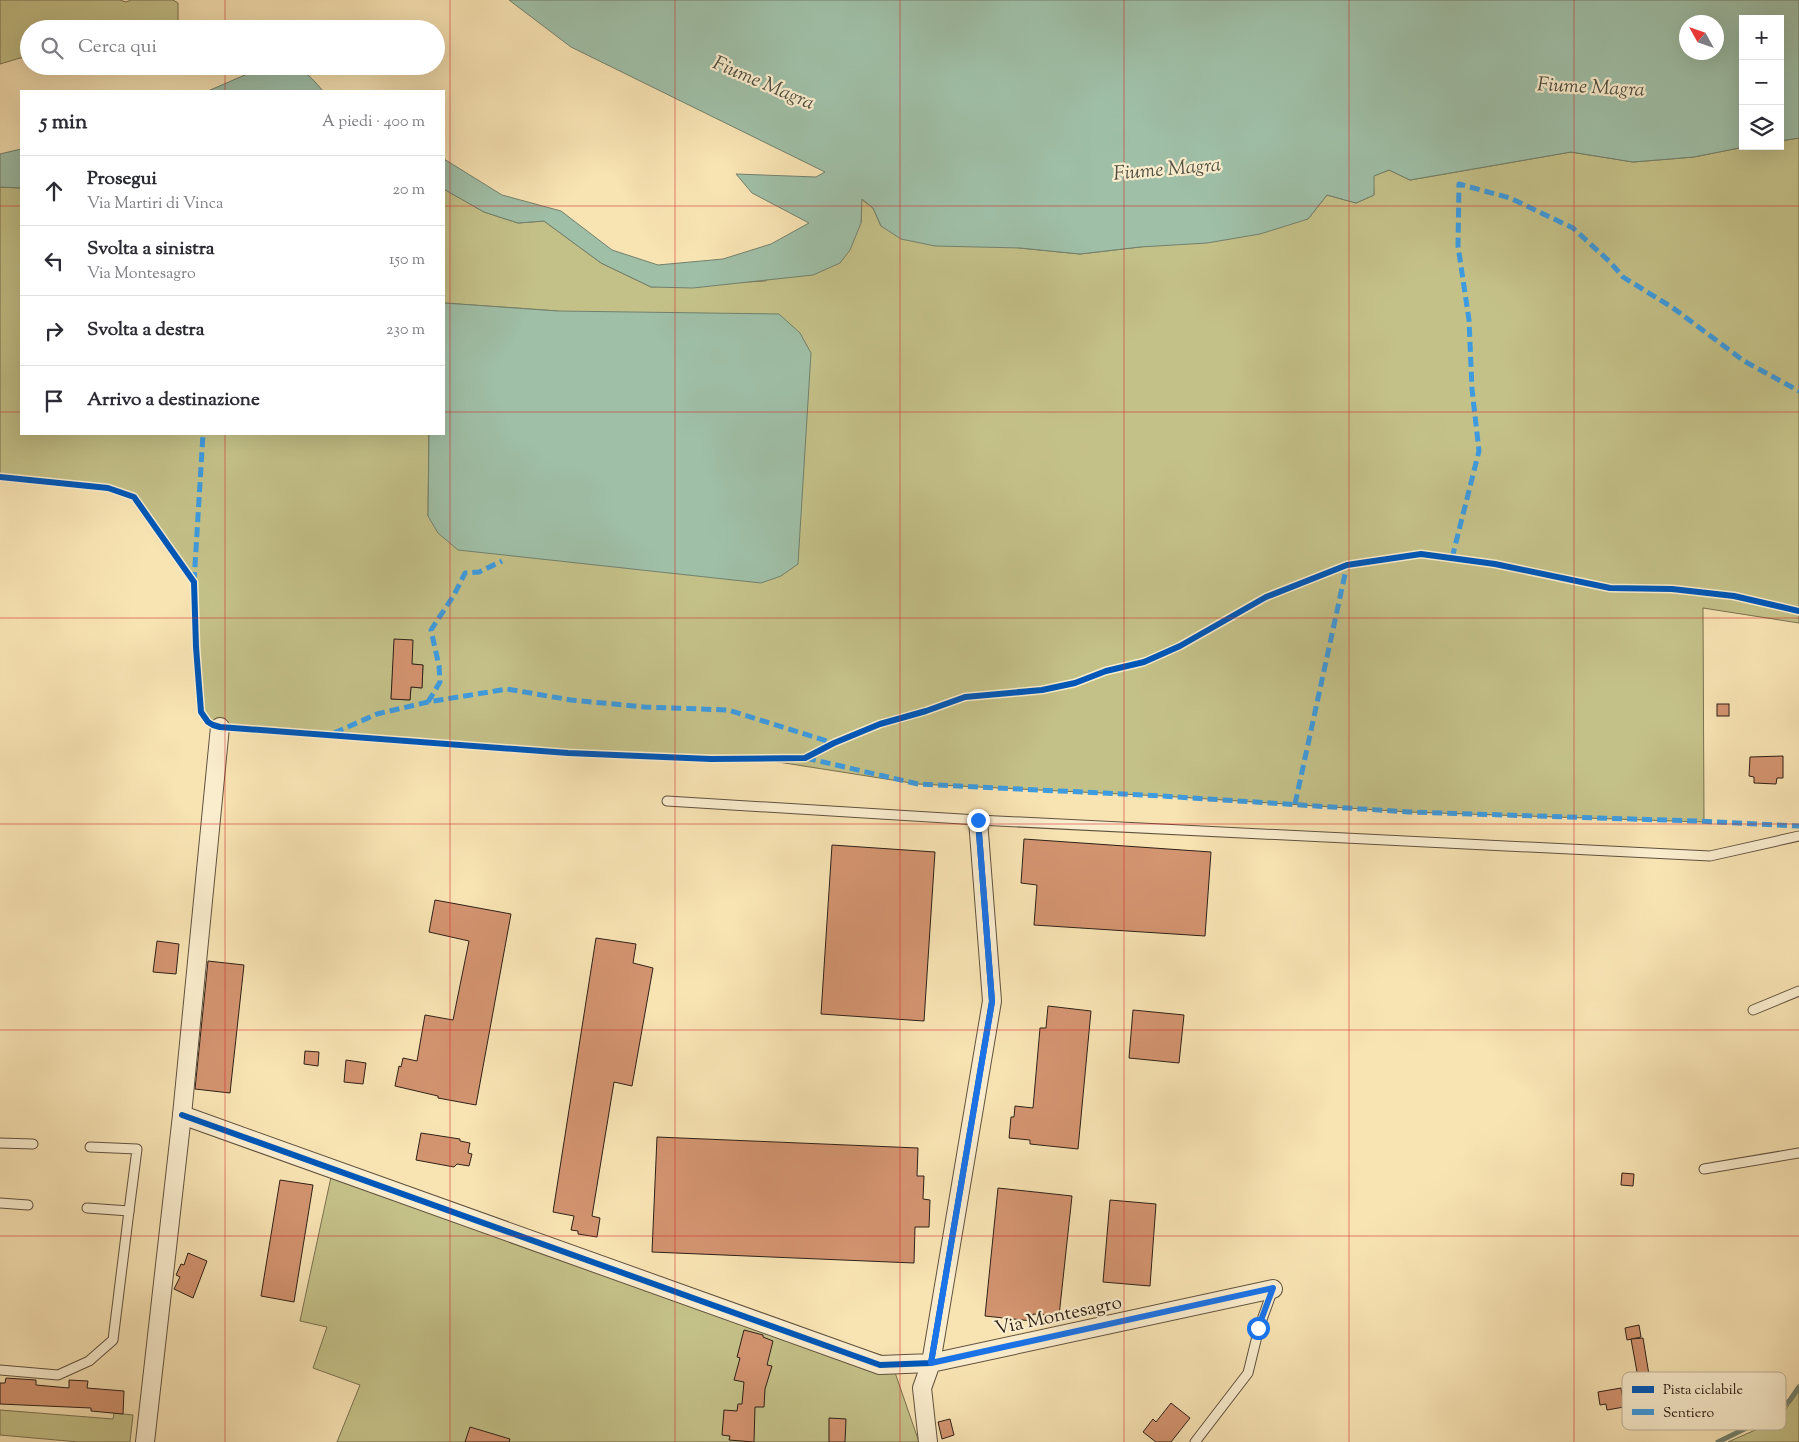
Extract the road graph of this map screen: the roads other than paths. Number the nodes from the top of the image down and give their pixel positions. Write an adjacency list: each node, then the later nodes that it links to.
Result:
1 (220, 727): 7 (street)
2 (667, 801): 3 (lane)
3 (978, 820): 4 (lane); 18 (street)
4 (1799, 836)
5 (1799, 991): 6 (lane)
6 (1753, 1010)
7 (182, 1114): 18 (street, Via Montesagro); 20 (street)
8 (0, 1143): 9 (lane)
9 (33, 1144)
10 (90, 1147): 16 (lane)
11 (1799, 1153): 12 (lane)
12 (1704, 1169)
13 (0, 1203): 14 (lane)
14 (28, 1204)
15 (86, 1208): 16 (lane)
16 (129, 1211): 19 (lane)
17 (1273, 1288): 18 (street, Via Montesagro); 22 (lane)
18 (931, 1363): 21 (street)
19 (0, 1370)
20 (145, 1442)
21 (928, 1442)
22 (1195, 1442)

